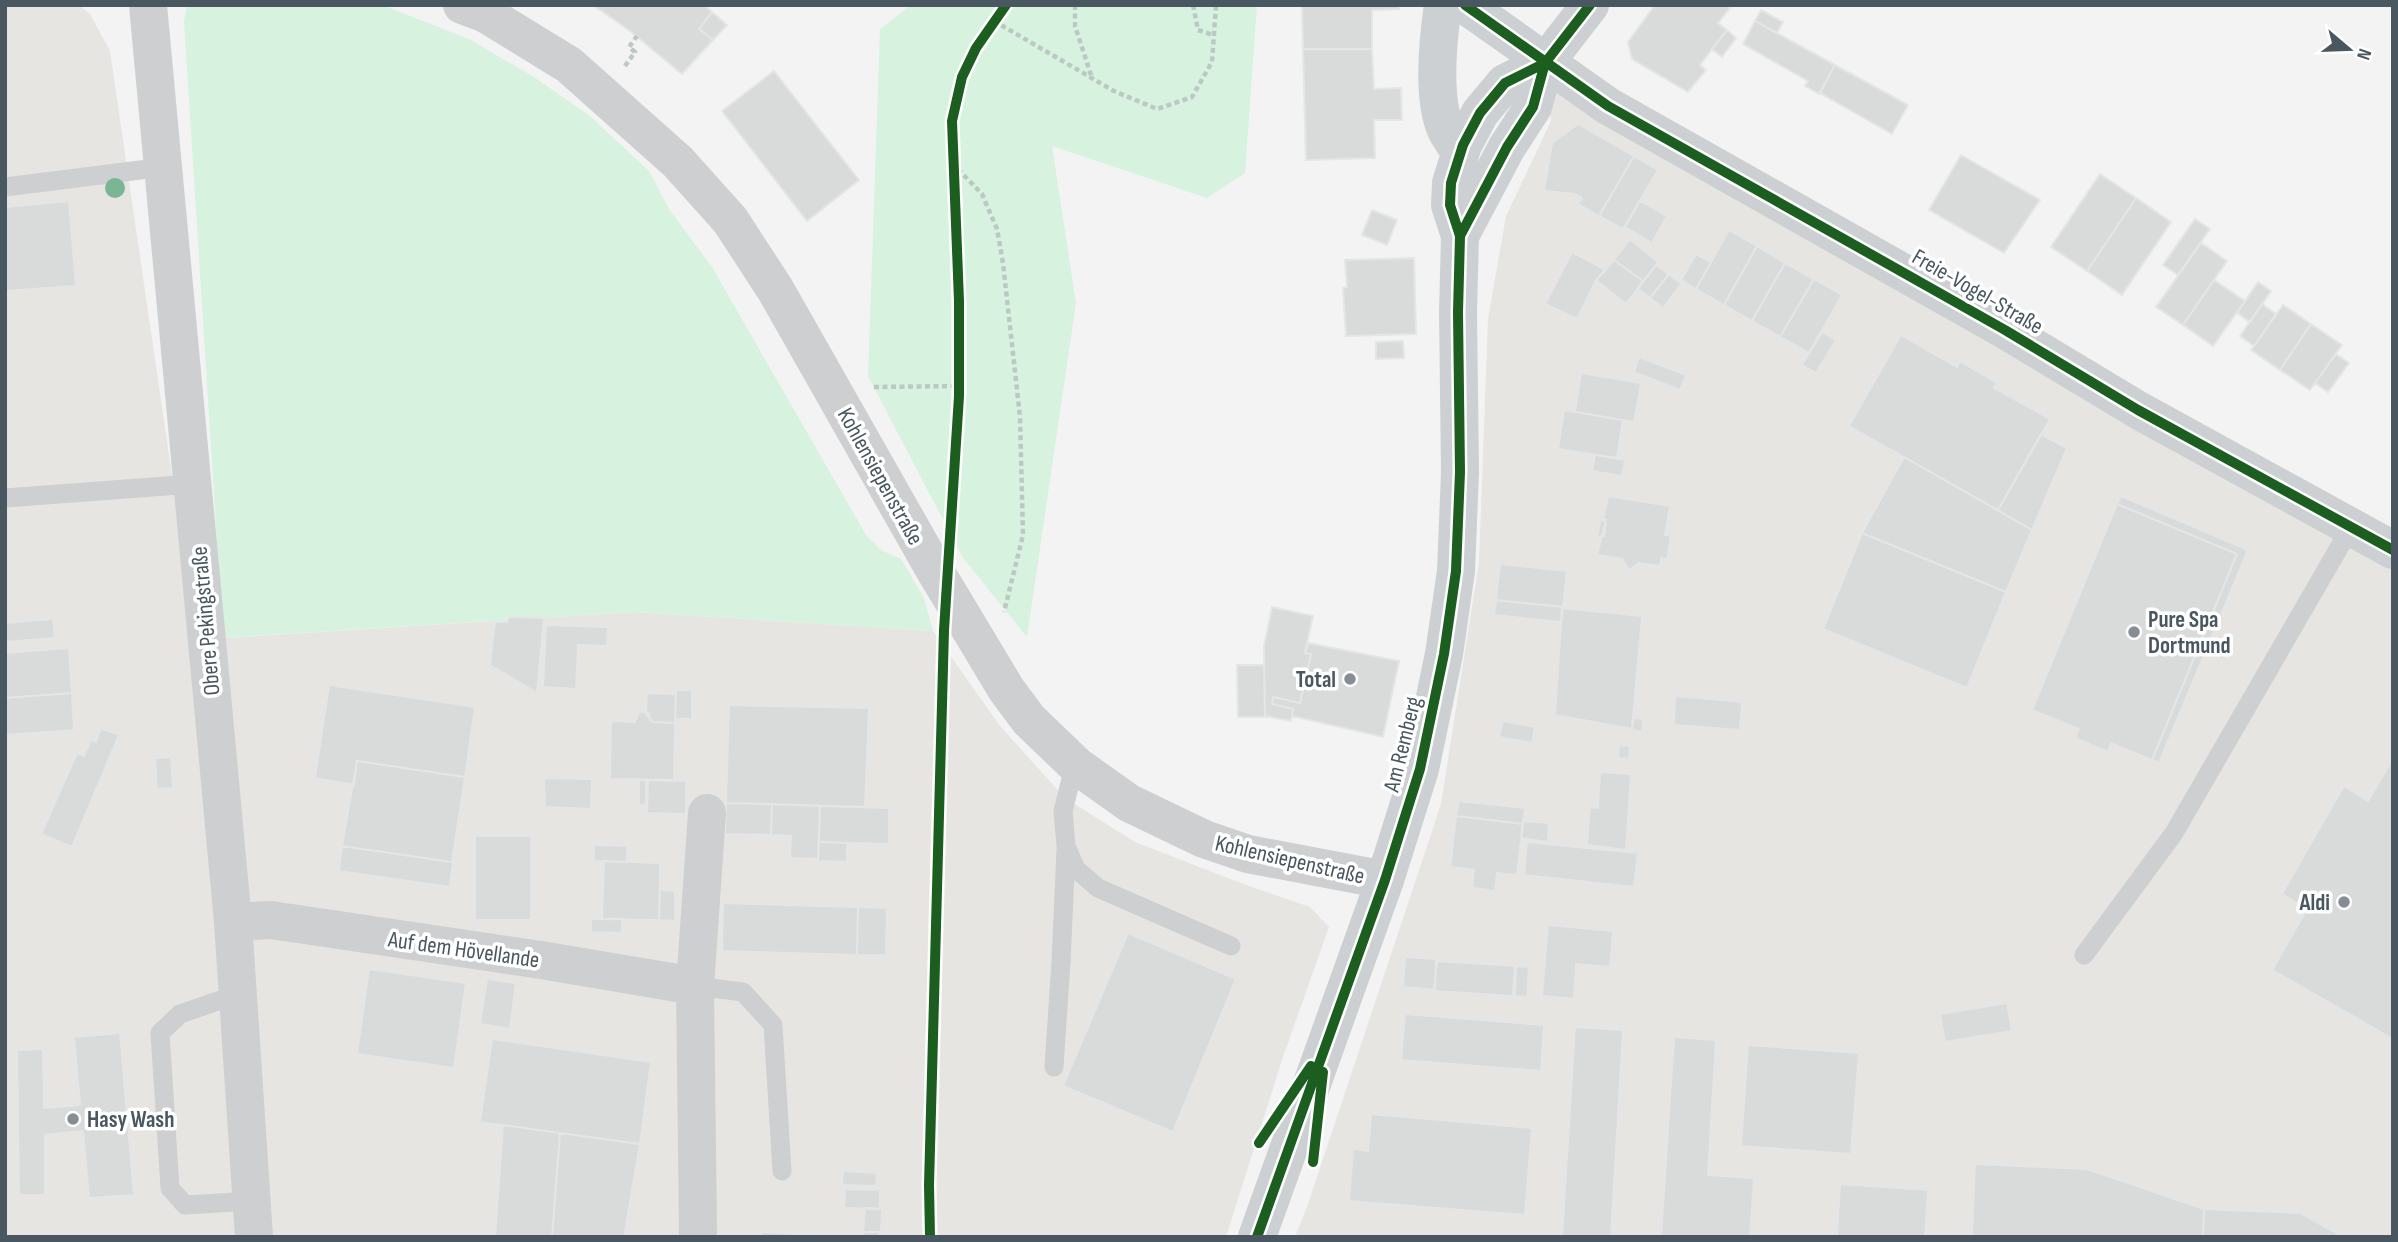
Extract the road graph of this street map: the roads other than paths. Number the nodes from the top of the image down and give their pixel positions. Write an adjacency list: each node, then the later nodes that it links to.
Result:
1 (148, 5): 8 (street, Obere Pekingstraße)
2 (462, 5): 15 (street, Kohlensiepenstraße)
3 (1443, 5): 7 (street)
4 (1465, 5): 6 (street)
5 (1590, 5): 6 (street)
6 (1545, 63): 7 (street, Am Remberg); 10 (street, Am Remberg); 13 (street, Freie-Vogel-Straße)
7 (1461, 153): 10 (street, Am Remberg)
8 (164, 167): 9 (lane); 11 (street, Obere Pekingstraße)
9 (5, 187)
10 (1460, 236): 18 (street, Am Remberg)
11 (193, 484): 12 (lane); 19 (street, Obere Pekingstraße)
12 (5, 498)
13 (2351, 527): 14 (street, Freie-Vogel-Straße); 21 (lane)
14 (2393, 550)
15 (1074, 763): 17 (lane); 18 (street, Kohlensiepenstraße)
16 (707, 813): 22 (street)
17 (1066, 846): 20 (lane); 24 (lane)
18 (1385, 880): 28 (street, Am Remberg)
19 (233, 922): 22 (street, Auf dem Hövellande); 23 (street, Obere Pekingstraße)
20 (1231, 946)
21 (2084, 955)
22 (695, 986): 25 (lane); 27 (street)
23 (238, 994): 26 (street, Obere Pekingstraße); 26 (lane)
24 (1054, 1067)
25 (782, 1171)
26 (253, 1219)
27 (698, 1233)
28 (1257, 1237)

